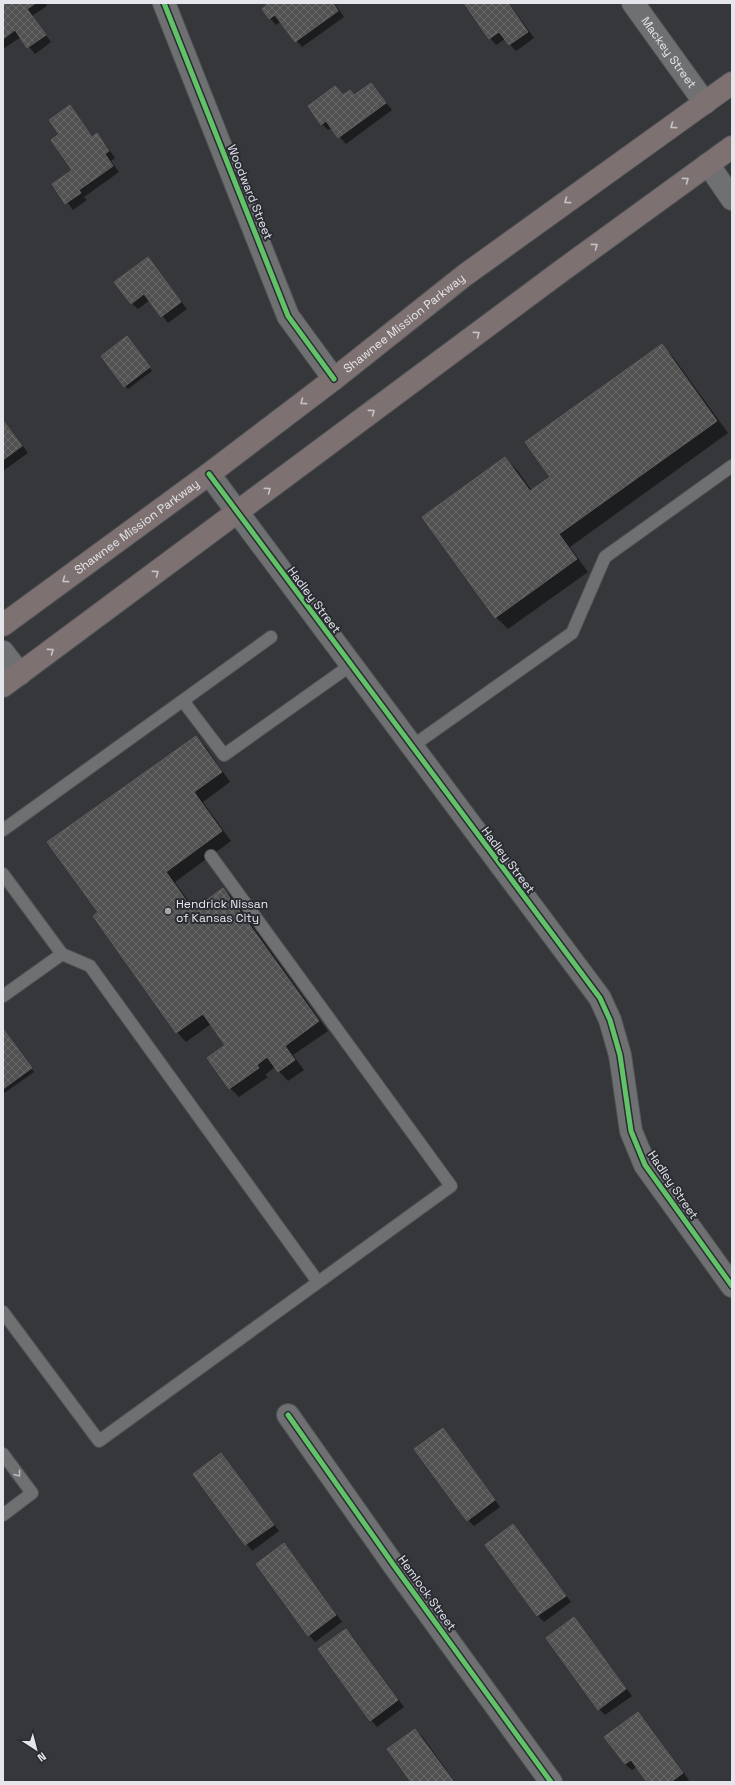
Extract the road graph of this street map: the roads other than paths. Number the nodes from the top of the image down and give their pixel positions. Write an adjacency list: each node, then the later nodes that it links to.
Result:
1 (164, 3): 8 (street, Woodward Street)
2 (633, 3): 4 (street, Mackey Street)
3 (732, 83): 4 (highway, Shawnee Mission Parkway)
4 (705, 103): 8 (highway, Shawnee Mission Parkway, one-way to 8)
5 (732, 147): 6 (highway)
6 (708, 164): 7 (street); 11 (highway, one-way to 6)
7 (732, 199)
8 (334, 378): 10 (highway, Shawnee Mission Parkway, one-way to 10)
9 (732, 466): 18 (lane)
10 (209, 474): 11 (street, Hadley Street); 12 (highway, Shawnee Mission Parkway, one-way to 12)
11 (237, 513): 15 (street, Hadley Street); 16 (highway, one-way to 11)
12 (3, 625)
13 (272, 637): 17 (lane)
14 (3, 652): 16 (street)
15 (350, 665): 17 (lane); 18 (street, Hadley Street)
16 (11, 680)
17 (183, 701): 19 (lane)
18 (411, 747): 25 (street, Hadley Street)
19 (3, 830)
20 (211, 856): 24 (lane)
21 (3, 874): 22 (lane)
22 (62, 954): 23 (lane); 24 (lane)
23 (3, 996)
24 (318, 1282): 26 (lane)
25 (732, 1286)
26 (3, 1312)
27 (288, 1415): 30 (street, Hemlock Street)
28 (3, 1454): 29 (lane, one-way to 29)
29 (3, 1515)
30 (551, 1782)

